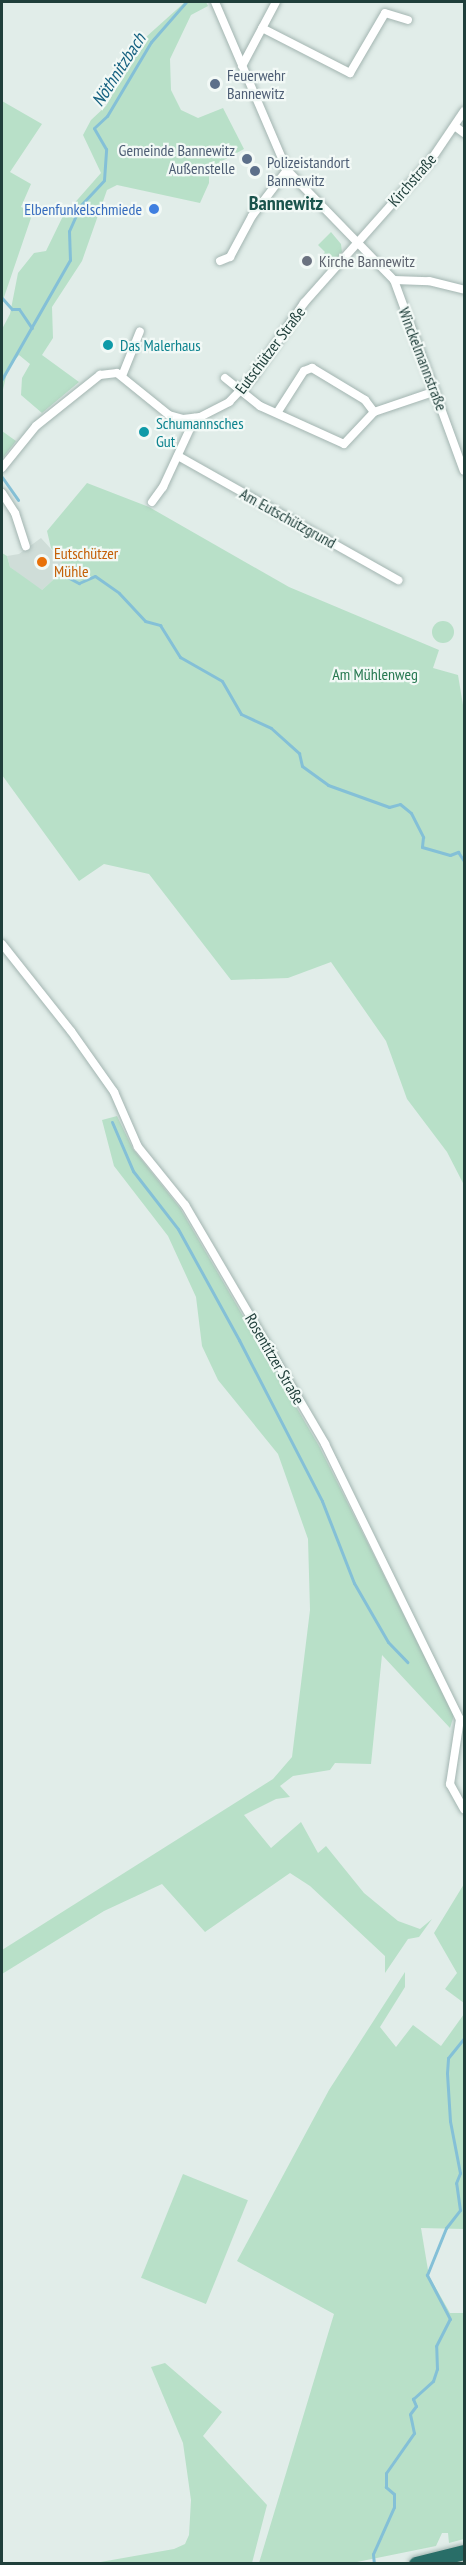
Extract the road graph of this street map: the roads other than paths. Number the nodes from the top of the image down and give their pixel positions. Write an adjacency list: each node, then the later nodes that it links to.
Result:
1 (215, 2): 5 (street)
2 (276, 2): 4 (street)
3 (408, 21): 4 (street)
4 (262, 28): 5 (street)
5 (242, 66): 9 (street)
6 (465, 111): 7 (street, Kirchstraße)
7 (456, 128): 8 (street); 10 (street, Kirchstraße)
8 (465, 133)
9 (287, 170): 10 (street); 11 (street)
10 (357, 245): 12 (street); 18 (street, Eutschützer Straße)
11 (220, 261)
12 (394, 280): 13 (street); 17 (street, Winckelmannstraße)
13 (465, 290)
14 (140, 331): 15 (street)
15 (122, 376): 21 (street); 23 (street)
16 (225, 378): 18 (street)
17 (436, 391): 19 (street); 24 (street, Winckelmannstraße)
18 (240, 392): 20 (street); 21 (street, Eutschützer Straße)
19 (374, 412): 20 (street); 20 (street)
20 (277, 413)
21 (195, 418): 22 (street)
22 (178, 456): 26 (street); 28 (street, Am Eutschützgrund)
23 (2, 468)
24 (465, 471)
25 (2, 493): 27 (street)
26 (152, 502)
27 (26, 546)
28 (398, 580)
29 (2, 944): 30 (street, Rosentitzer Straße)
30 (465, 1809)
31 (465, 2552): 32 (highway)
32 (416, 2564)

